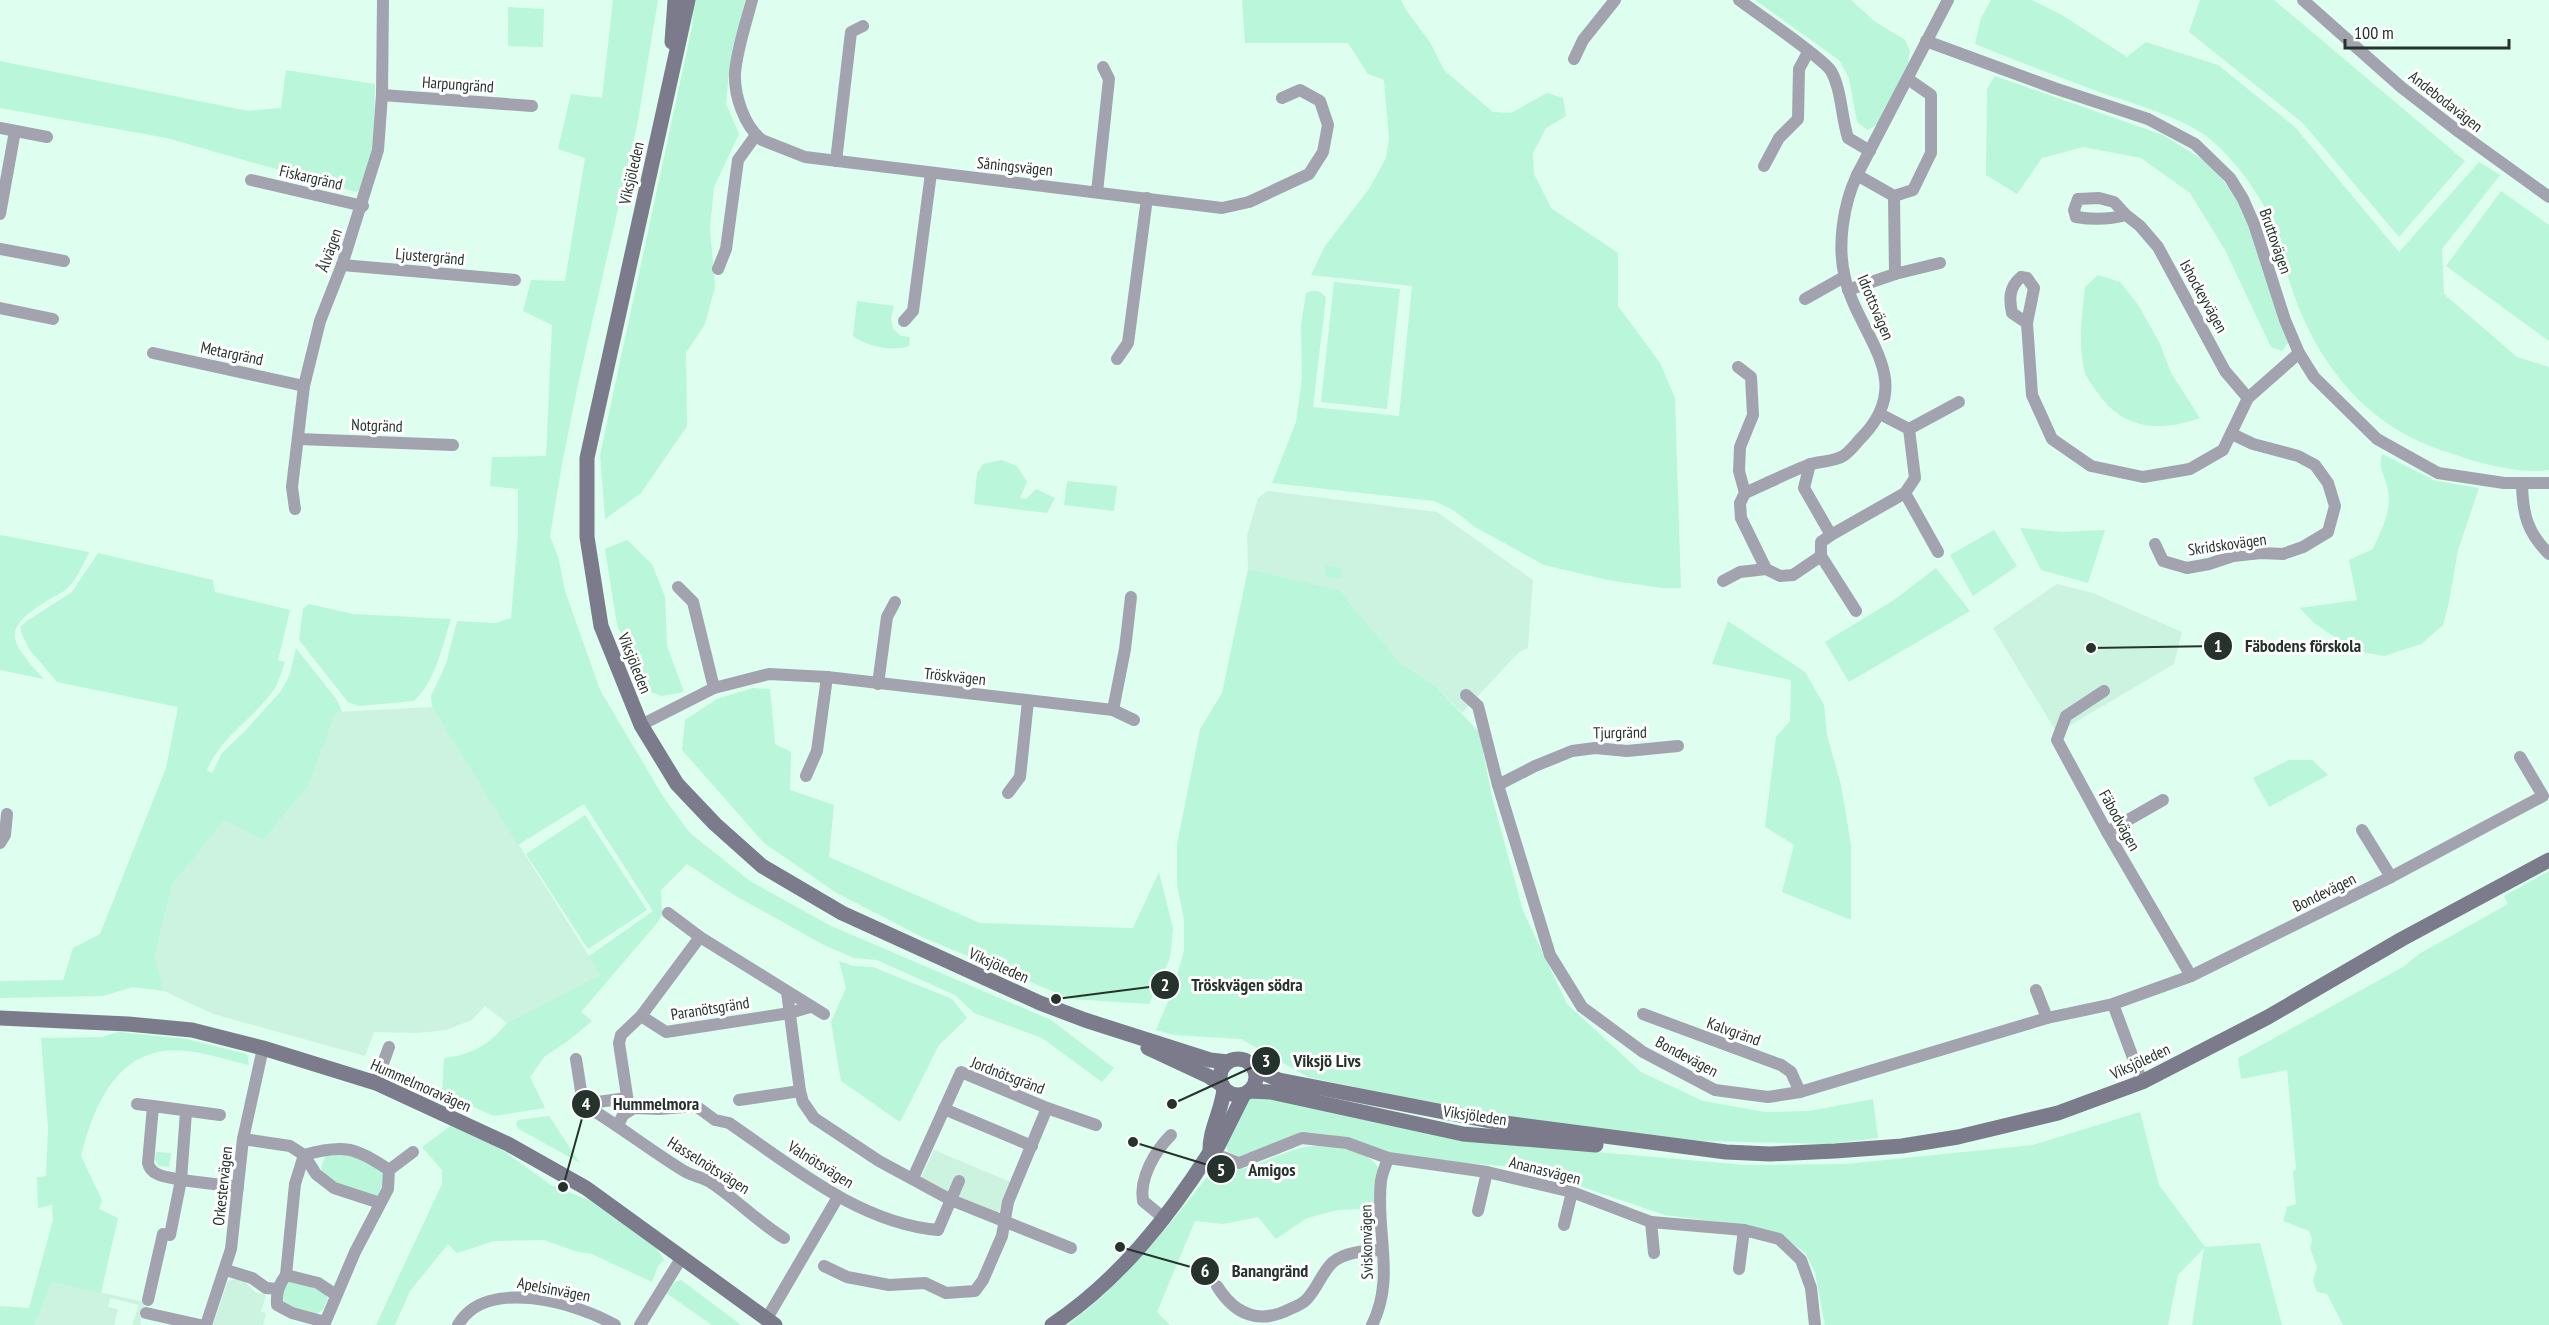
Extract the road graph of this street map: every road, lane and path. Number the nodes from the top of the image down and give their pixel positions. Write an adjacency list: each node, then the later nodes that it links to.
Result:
1 (383, 0): 16 (street, Ålvägen)
2 (675, 0): 14 (main road, Viksjöleden)
3 (688, 0): 14 (main road, Viksjöleden)
4 (752, 0): 21 (street)
5 (1615, 0): 12 (street)
6 (1739, 0): 11 (street)
7 (1948, 0): 10 (street, Idrottsvägen)
8 (2303, 0): 31 (street, Andebodavägen)
9 (863, 26): 24 (street)
10 (1926, 41): 15 (street, Idrottsvägen); 51 (street, Bruttovägen)
11 (1808, 51): 23 (street); 25 (street)
12 (1574, 59)
13 (1103, 67): 29 (street)
14 (670, 78): 87 (main road, Viksjöleden)
15 (1908, 79): 23 (street, Idrottsvägen); 30 (street)
16 (382, 95): 18 (street, Harpungränd); 33 (street, Ålvägen)
17 (1282, 98): 32 (street, Såningsvägen)
18 (532, 106)
19 (0, 128): 20 (street)
20 (15, 131): 22 (street); 34 (street)
21 (756, 135): 24 (street, Såningsvägen); 40 (street)
22 (47, 137)
23 (1870, 152): 27 (street, Idrottsvägen)
24 (836, 161): 26 (street, Såningsvägen)
25 (1764, 166)
26 (931, 173): 29 (street, Såningsvägen); 48 (street)
27 (1857, 175): 30 (street); 42 (street, Idrottsvägen)
28 (251, 180): 33 (street, Fiskargränd)
29 (1096, 192): 32 (street, Såningsvägen)
30 (1894, 196): 41 (street)
31 (2549, 197)
32 (1146, 198): 52 (street)
33 (363, 206): 39 (street, Ålvägen)
34 (0, 214)
35 (2126, 215): 55 (street, Ishockeyvägen)
36 (0, 249): 37 (street)
37 (64, 261)
38 (1940, 263): 41 (street)
39 (342, 265): 43 (street, Ljustergränd); 54 (street, Ålvägen)
40 (718, 269)
41 (1895, 274): 44 (street)
42 (1844, 277): 44 (street, Idrottsvägen); 45 (street)
43 (515, 280)
44 (1848, 290): 57 (street, Idrottsvägen)
45 (1805, 299)
46 (0, 308): 47 (street)
47 (53, 319)
48 (904, 321)
49 (2027, 323): 59 (street)
50 (153, 353): 54 (street, Metargränd)
51 (2299, 353): 55 (street); 64 (street, Bruttovägen)
52 (1117, 358)
53 (1738, 367): 65 (street)
54 (303, 386): 60 (street, Ålvägen)
55 (2248, 398): 59 (street)
56 (1959, 402): 58 (street)
57 (1880, 414): 58 (street); 62 (street, Idrottsvägen)
58 (1909, 429): 66 (street)
59 (2232, 434): 69 (street, Skridskovägen)
60 (299, 439): 61 (street, Notgränd); 67 (street, Ålvägen)
61 (453, 445)
62 (1810, 464): 65 (street, Idrottsvägen); 68 (street)
63 (2549, 483): 64 (street, Bruttovägen)
64 (2522, 485): 71 (street)
65 (1745, 493): 73 (street)
66 (1905, 493): 68 (street); 70 (street)
67 (295, 509)
68 (1831, 535): 72 (street)
69 (2155, 544)
70 (1938, 552)
71 (2549, 554)
72 (1821, 556): 73 (street); 78 (street)
73 (1766, 569): 74 (street)
74 (1723, 581)
75 (678, 587): 81 (street)
76 (1131, 597): 85 (street)
77 (895, 602): 80 (street)
78 (1856, 611)
79 (827, 677): 80 (street, Tröskvägen); 81 (street, Tröskvägen); 90 (street)
80 (878, 684): 84 (street, Tröskvägen)
81 (714, 688): 87 (street, Tröskvägen)
82 (2104, 691): 96 (street, Fäbodvägen)
83 (1466, 695): 91 (street, Bondevägen)
84 (1028, 701): 85 (street, Tröskvägen); 92 (street)
85 (1113, 710): 86 (street, Tröskvägen)
86 (1134, 720)
87 (640, 725): 113 (main road, Viksjöleden)
88 (1678, 746): 91 (street, Tjurgränd)
89 (2520, 756): 99 (street, Bondevägen)
90 (806, 776)
91 (1498, 785): 123 (street, Bondevägen)
92 (1008, 793)
93 (2163, 800): 96 (street)
94 (7, 814): 97 (street)
95 (2362, 830): 99 (street)
96 (2107, 832): 102 (street, Fäbodvägen)
97 (0, 843)
98 (2549, 860): 119 (main road, Viksjöleden)
99 (2391, 877): 102 (street, Bondevägen)
100 (668, 913): 101 (street, Paranötsgränd)
101 (700, 937): 104 (street, Paranötsgränd); 110 (street, Paranötsgränd)
102 (2191, 976): 105 (street, Bondevägen)
103 (2036, 990): 112 (street)
104 (787, 992): 106 (street, Paranötsgränd); 107 (street)
105 (2114, 1004): 112 (street, Bondevägen); 119 (street)
106 (810, 1007): 107 (street, Paranötsgränd); 108 (street, Paranötsgränd)
107 (790, 1013): 110 (street, Paranötsgränd); 122 (street)
108 (824, 1014)
109 (1643, 1014): 123 (street, Kalvgränd)
110 (641, 1016): 126 (street, Paranötsgränd)
111 (0, 1018): 115 (main road, Hummelmoravägen)
112 (2047, 1018): 123 (street, Bondevägen)
113 (1085, 1020): 117 (main road, Viksjöleden); 121 (main road, Viksjöleden)
114 (389, 1047): 120 (street)
115 (263, 1048): 120 (main road, Hummelmoravägen); 137 (street, Orkestervägen)
116 (576, 1059): 128 (street)
117 (1228, 1062): 118 (main road); 121 (main road)
118 (1254, 1069): 124 (main road); 139 (main road, Viksjöleden)
119 (2142, 1082): 139 (main road, Viksjöleden)
120 (376, 1083): 164 (main road, Hummelmoravägen)
121 (1223, 1087): 124 (main road); 141 (main road)
122 (800, 1091): 125 (street); 146 (street)
123 (1800, 1092)
124 (1246, 1093): 139 (main road, Viksjöleden); 141 (main road)
125 (739, 1100)
126 (628, 1103): 128 (street); 134 (street); 151 (street, Valnötsvägen)
127 (137, 1104): 129 (street)
128 (583, 1104): 134 (street, Hasselnötsvägen)
129 (153, 1106): 132 (street); 147 (street)
130 (1047, 1108): 131 (street, Jordnötsgränd); 135 (street, Jordnötsgränd); 138 (street, Jordnötsgränd)
131 (944, 1109): 138 (street); 146 (street, Jordnötsgränd)
132 (186, 1112): 133 (street); 147 (street)
133 (220, 1115)
134 (618, 1125): 160 (street, Hasselnötsvägen)
135 (1096, 1125)
136 (1172, 1135): 155 (street)
137 (243, 1139): 142 (street); 149 (street, Orkestervägen)
138 (1032, 1146): 156 (street, Jordnötsgränd)
139 (1701, 1149)
140 (412, 1152): 144 (street)
141 (1210, 1152): 143 (street, Ananasvägen); 155 (main road)
142 (304, 1155): 144 (street); 153 (street); 168 (street)
143 (1388, 1158): 145 (street, Ananasvägen); 162 (street, Sviskonvägen)
144 (389, 1170): 153 (street)
145 (1486, 1172): 150 (street, Ananasvägen); 154 (street)
146 (913, 1178): 152 (street)
147 (182, 1180): 149 (street); 174 (street)
148 (959, 1181): 152 (street)
149 (238, 1187): 167 (street, Orkestervägen)
150 (1572, 1192): 157 (street, Ananasvägen); 158 (street)
151 (838, 1197): 152 (street, Valnötsvägen); 172 (street)
152 (951, 1200): 156 (street)
153 (380, 1203): 171 (street)
154 (1478, 1211)
155 (1165, 1219): 179 (main road)
156 (1005, 1222): 161 (street); 165 (street)
157 (1651, 1222): 159 (street, Ananasvägen); 163 (street)
158 (1564, 1225)
159 (1744, 1230): 166 (street); 181 (street, Ananasvägen)
160 (784, 1238)
161 (1071, 1248)
162 (1382, 1250): 169 (street); 180 (street, Sviskonvägen)
163 (1654, 1253)
164 (682, 1257): 172 (main road, Hummelmoravägen); 178 (street)
165 (825, 1266)
166 (1739, 1269)
167 (226, 1270): 170 (street); 175 (street, Orkestervägen)
168 (286, 1275): 170 (street); 171 (street)
169 (1217, 1286)
170 (278, 1289): 173 (street)
171 (336, 1295): 173 (street)
172 (771, 1322)
173 (324, 1323)
174 (200, 1325)
175 (206, 1325)
176 (458, 1325): 177 (street, Apelsinvägen)
177 (615, 1325)
178 (640, 1325)
179 (1052, 1325)
180 (1372, 1325)
181 (1815, 1325)

